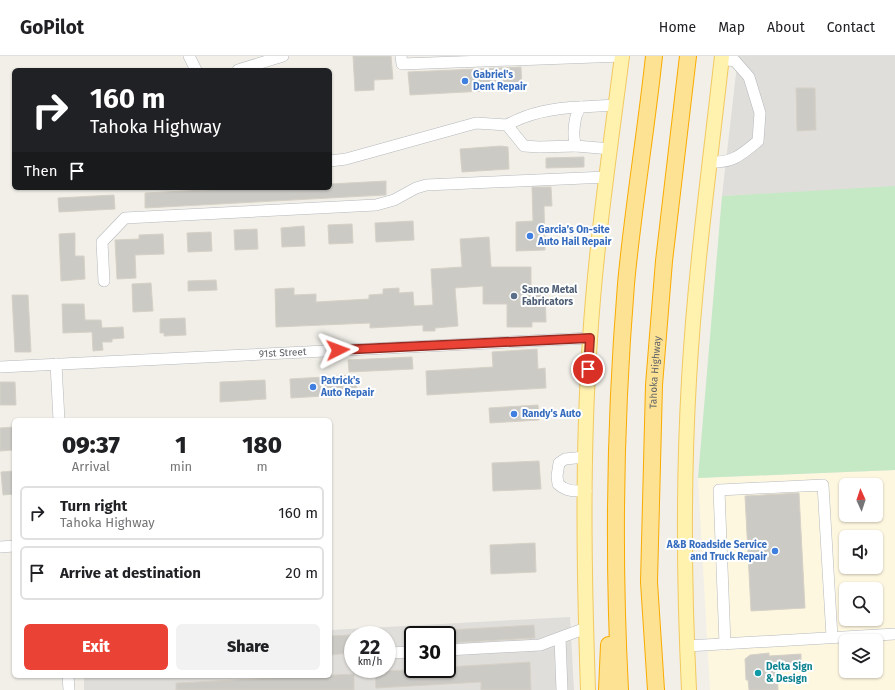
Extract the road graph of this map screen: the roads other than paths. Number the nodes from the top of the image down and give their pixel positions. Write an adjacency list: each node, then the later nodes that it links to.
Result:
1 (189, 56): 9 (street)
2 (283, 56): 10 (street)
3 (401, 56): 8 (street)
4 (622, 56): 8 (street); 11 (main road)
5 (654, 56): 26 (highway)
6 (688, 56): 29 (highway, Tahoka Highway)
7 (722, 57): 17 (main road); 17 (street)
8 (524, 58)
9 (195, 68)
10 (244, 68)
11 (616, 105): 12 (street); 15 (main road)
12 (580, 107): 13 (street); 14 (street)
13 (507, 125): 14 (street); 16 (street)
14 (576, 146): 15 (street)
15 (611, 148): 18 (main road)
16 (332, 161)
17 (711, 162): 35 (main road)
18 (607, 177): 19 (street); 20 (main road)
19 (104, 281)
20 (590, 338): 21 (street, 91st Street); 24 (main road)
21 (56, 364): 22 (street, 91st Street); 23 (street)
22 (0, 367)
23 (59, 418)
24 (586, 457): 25 (main road); 25 (street)
25 (586, 491): 30 (main road)
26 (616, 541): 41 (highway); 42 (highway)
27 (12, 546): 28 (street)
28 (0, 547)
29 (649, 569): 43 (highway, Tahoka Highway); 44 (highway)
30 (586, 628): 33 (street); 40 (main road)
31 (895, 634): 32 (street)
32 (832, 637): 34 (street); 34 (street)
33 (560, 638): 36 (street); 39 (street)
34 (725, 644): 35 (street)
35 (687, 646): 45 (main road)
36 (456, 650)
37 (68, 678): 38 (street)
38 (69, 690)
39 (562, 690)
40 (588, 690)
41 (607, 690)
42 (620, 690)
43 (656, 690)
44 (667, 690)
45 (689, 690)

